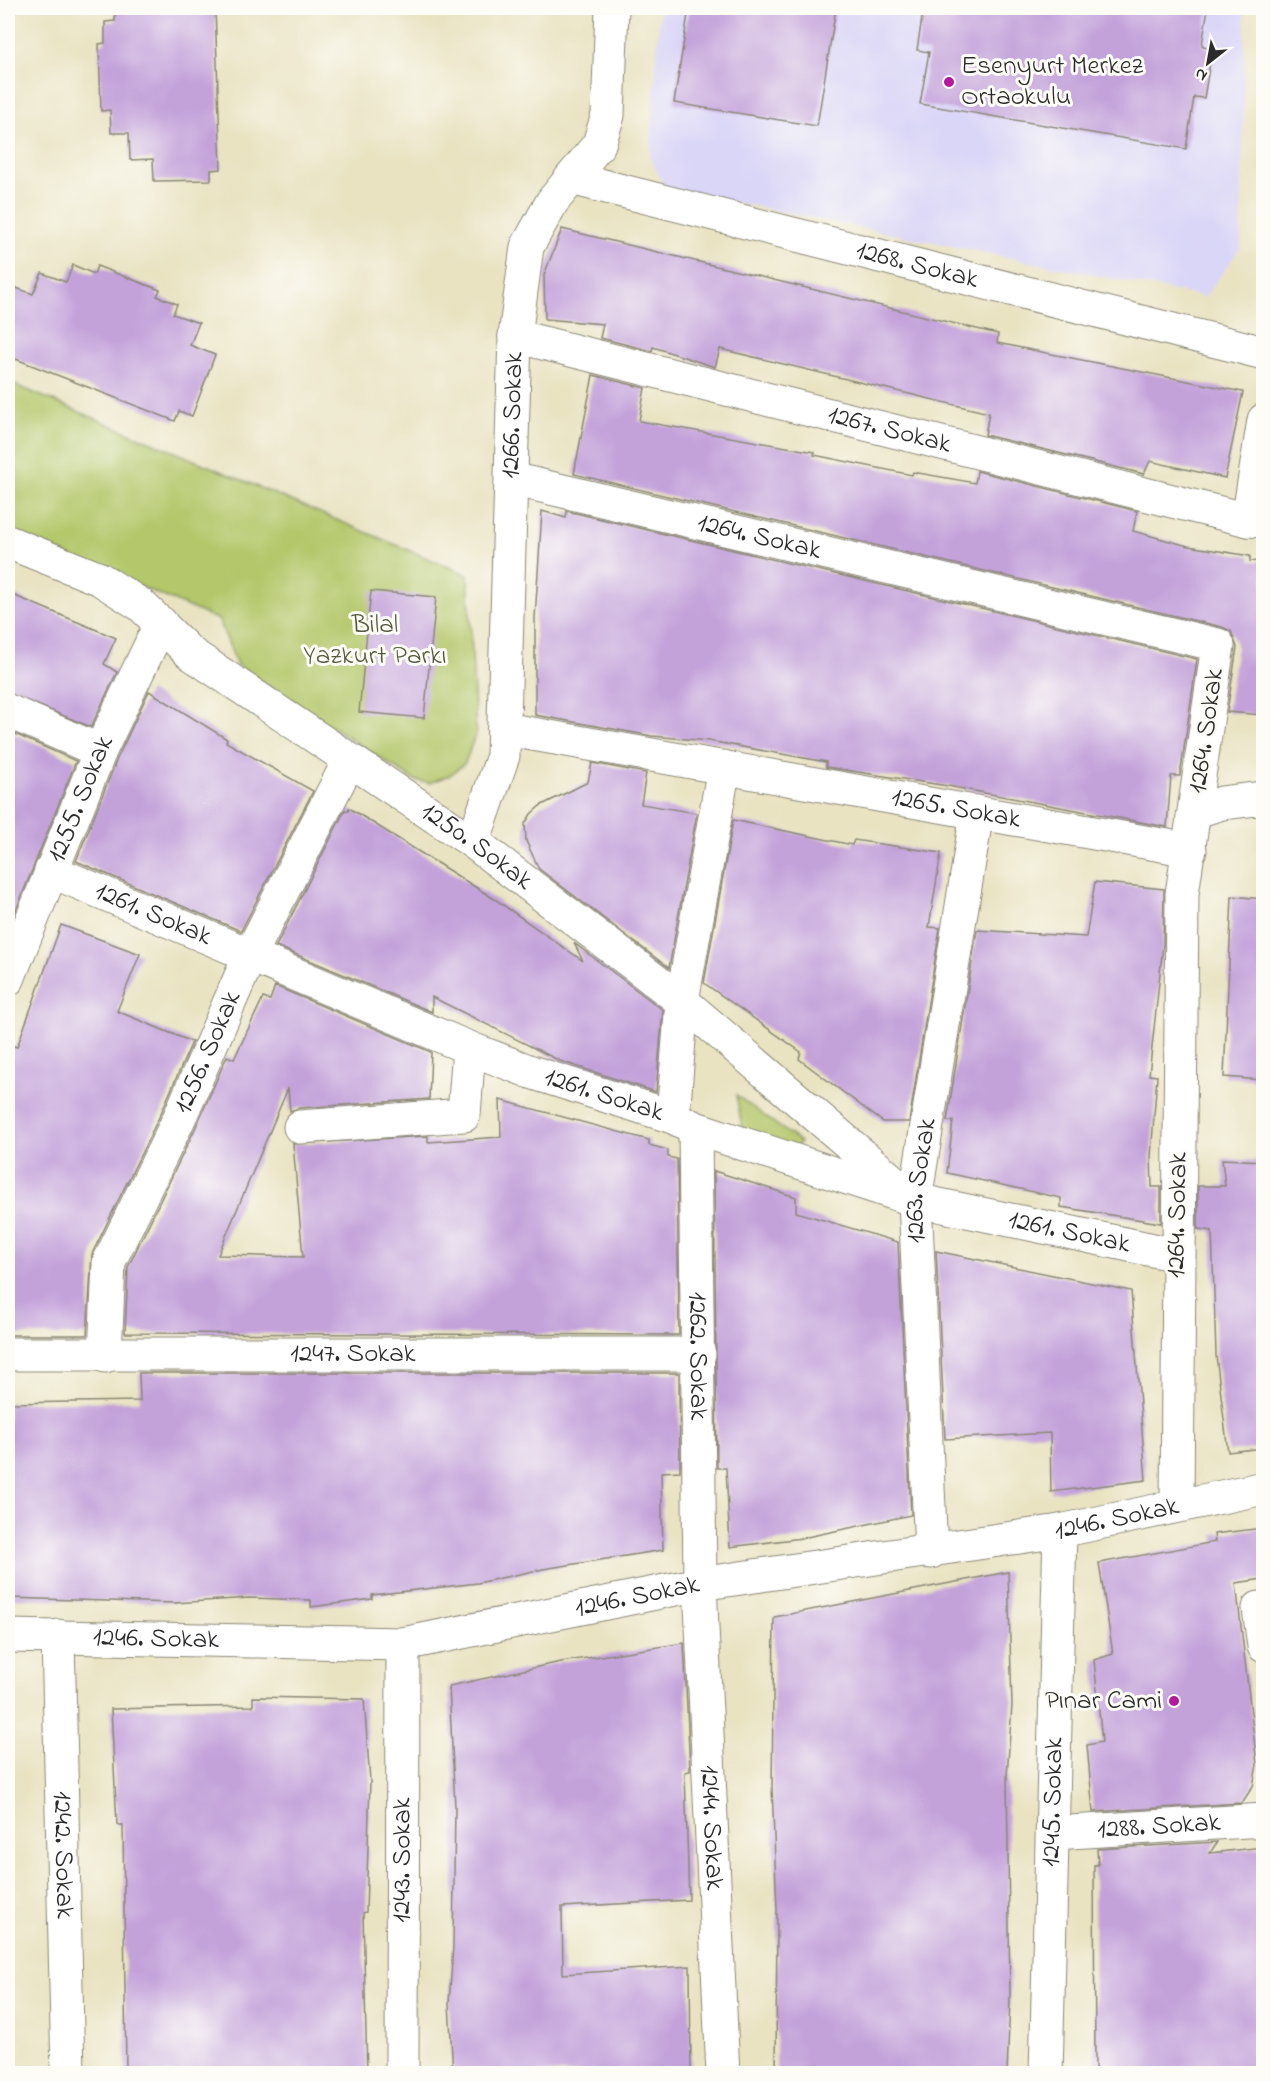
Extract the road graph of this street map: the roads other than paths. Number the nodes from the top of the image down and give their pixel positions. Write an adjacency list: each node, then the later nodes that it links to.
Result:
1 (612, 8): 2 (street, 1266. Sokak)
2 (571, 178): 3 (street, 1266. Sokak); 4 (street, 1268. Sokak)
3 (515, 336): 6 (street, 1266. Sokak); 7 (street, 1267. Sokak)
4 (1263, 353)
5 (1263, 420): 7 (street)
6 (512, 479): 11 (street, 1266. Sokak); 16 (street, 1264. Sokak)
7 (1256, 521)
8 (8, 542): 9 (street, 1250. Sokak)
9 (161, 623): 12 (street, 1255. Sokak); 13 (street, 1250. Sokak)
10 (8, 711): 12 (street)
11 (504, 729): 14 (street, 1265. Sokak); 18 (street, 1266. Sokak)
12 (100, 751): 20 (street, 1255. Sokak)
13 (349, 761): 18 (street, 1250. Sokak); 21 (street, 1256. Sokak)
14 (724, 767): 17 (street, 1265. Sokak); 23 (street)
15 (1263, 798): 16 (street)
16 (1196, 811): 19 (street, 1264. Sokak)
17 (977, 812): 19 (street, 1265. Sokak); 27 (street, 1263. Sokak)
18 (473, 842): 23 (street, 1250. Sokak)
19 (1190, 850): 28 (street, 1264. Sokak)
20 (51, 870): 21 (street, 1261. Sokak); 22 (street, 1255. Sokak)
21 (250, 955): 24 (street, 1261. Sokak); 31 (street, 1256. Sokak)
22 (11, 960)
23 (682, 1001): 25 (street); 27 (street, 1250. Sokak)
24 (469, 1048): 25 (street, 1261. Sokak); 26 (street)
25 (684, 1123): 27 (street, 1261. Sokak); 30 (street, 1262. Sokak)
26 (300, 1127)
27 (915, 1200): 28 (street, 1261. Sokak); 35 (street, 1263. Sokak)
28 (1177, 1255): 33 (street, 1264. Sokak)
29 (8, 1354): 31 (street, 1247. Sokak)
30 (699, 1354): 31 (street, 1247. Sokak); 36 (street, 1262. Sokak)
31 (105, 1356)
32 (1263, 1488): 33 (street, 1246. Sokak)
33 (1177, 1505): 34 (street, 1246. Sokak)
34 (1060, 1531): 35 (street, 1246. Sokak); 43 (street, 1245. Sokak)
35 (931, 1552): 36 (street, 1246. Sokak)
36 (700, 1584): 40 (street, 1246. Sokak); 46 (street, 1244. Sokak)
37 (1259, 1608): 41 (street)
38 (8, 1636): 39 (street, 1246. Sokak)
39 (58, 1636): 40 (street, 1246. Sokak); 44 (street, 1242. Sokak)
40 (403, 1644): 45 (street, 1243. Sokak)
41 (1263, 1646)
42 (1263, 1820): 43 (street, 1288. Sokak)
43 (1054, 1833): 47 (street, 1245. Sokak)
44 (68, 2073)
45 (402, 2073)
46 (723, 2073)
47 (1046, 2073)

